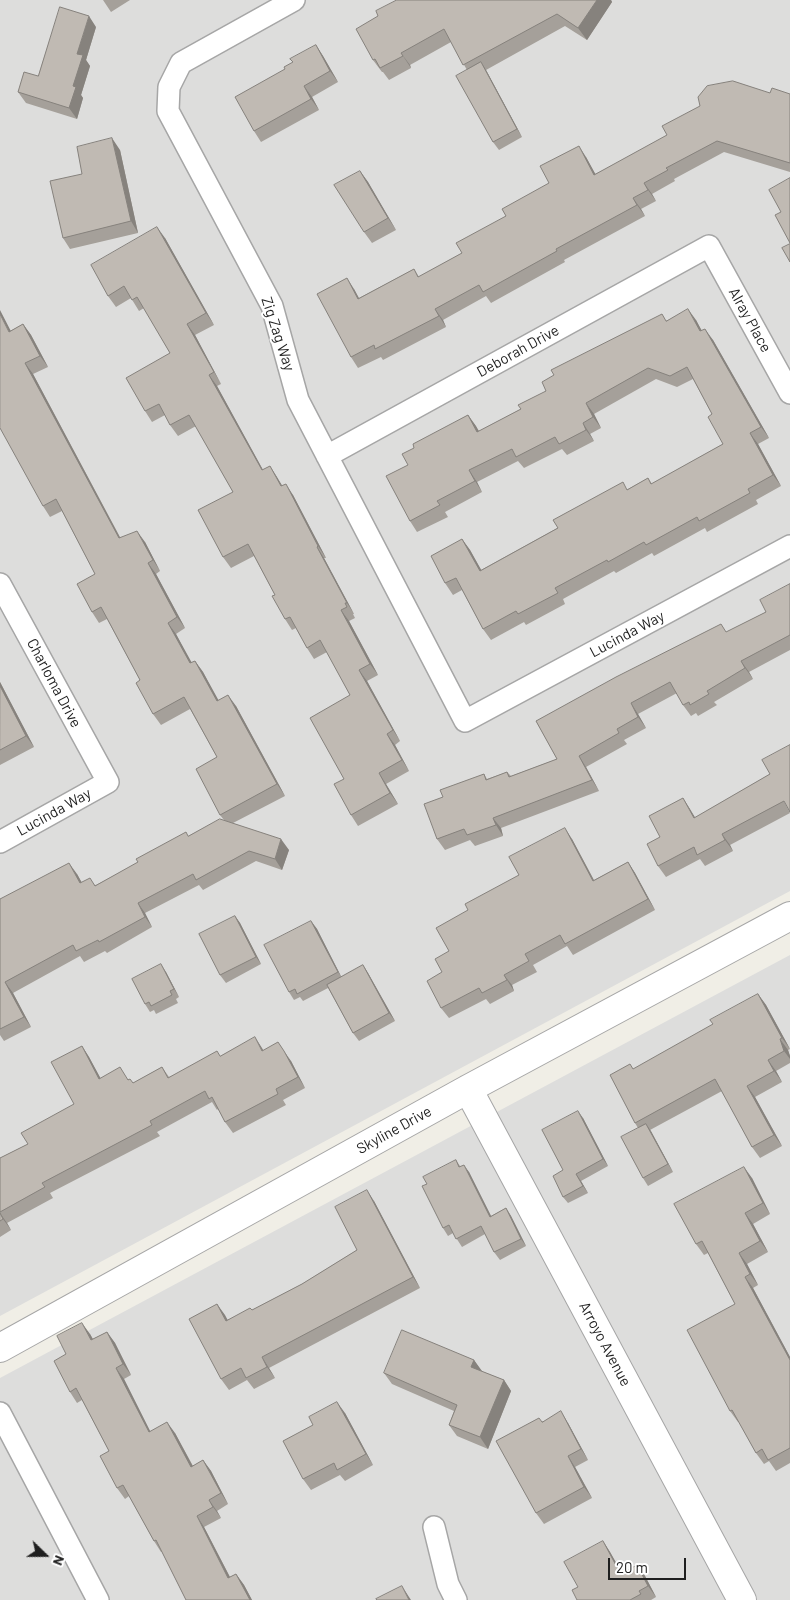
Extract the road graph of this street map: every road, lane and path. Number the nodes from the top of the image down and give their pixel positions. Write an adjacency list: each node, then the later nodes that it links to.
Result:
1 (294, 0): 4 (street, Zig Zag Way)
2 (709, 246): 3 (street, Alray Place); 4 (street, Deborah Drive)
3 (790, 393)
4 (327, 456): 7 (street, Zig Zag Way)
5 (790, 546): 7 (street, Lucinda Way)
6 (0, 584): 8 (street, Charloma Drive)
7 (465, 721)
8 (108, 782): 9 (street, Lucinda Way)
9 (0, 842)
10 (790, 916): 11 (street, Skyline Drive)
11 (468, 1089): 12 (street, Skyline Drive); 17 (street, Arroyo Avenue)
12 (0, 1348)
13 (0, 1413): 15 (street)
14 (434, 1527): 16 (street)
15 (98, 1600)
16 (456, 1600)
17 (742, 1600)

